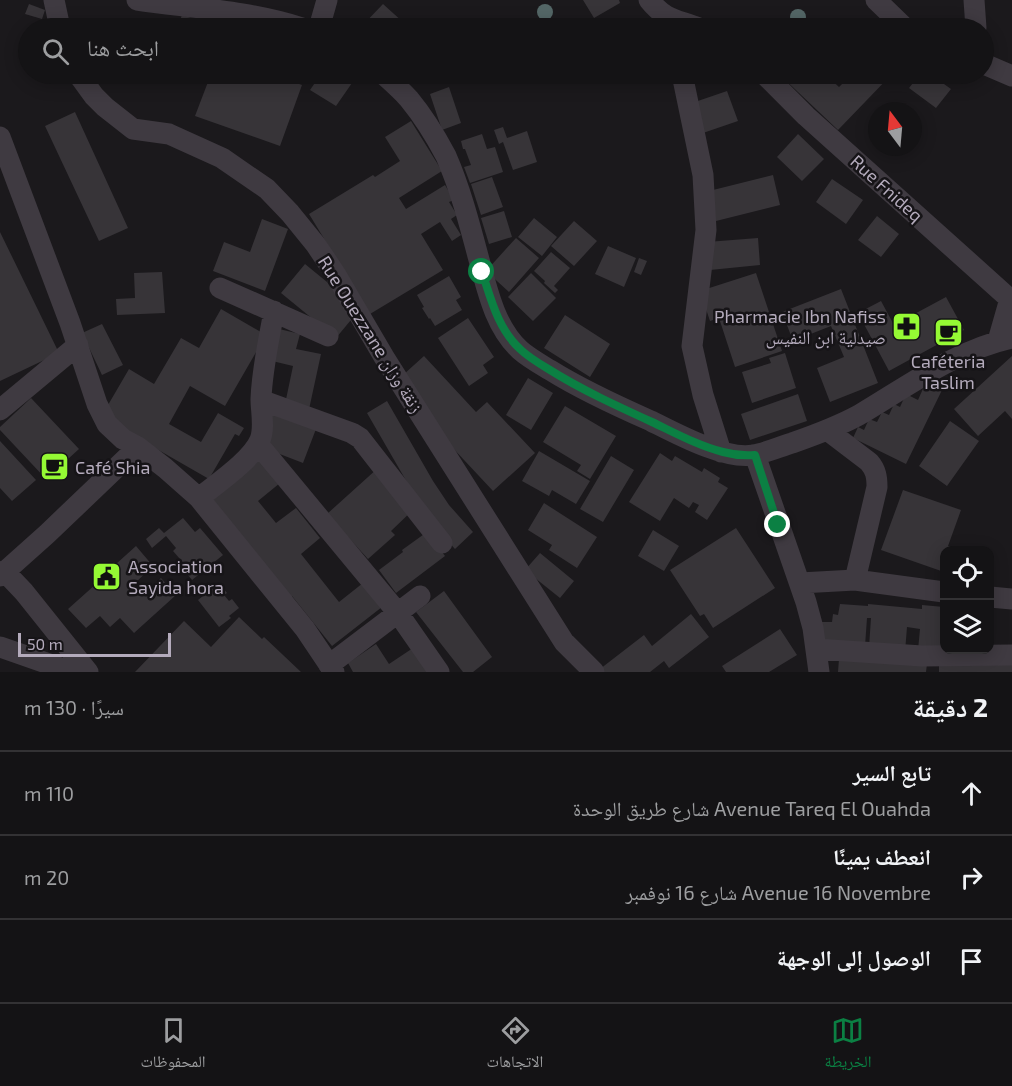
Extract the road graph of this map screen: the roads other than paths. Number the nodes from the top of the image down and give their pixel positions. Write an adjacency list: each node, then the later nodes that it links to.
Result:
1 (54, 0): 9 (street)
2 (137, 0): 7 (street)
3 (327, 0): 11 (street)
4 (649, 0): 8 (street)
5 (876, 0): 12 (street)
6 (974, 0): 13 (street)
7 (185, 3): 10 (street)
8 (671, 16)
9 (58, 18)
10 (263, 18)
11 (322, 18)
12 (895, 18)
13 (975, 18)
14 (994, 68): 15 (street)
15 (1012, 76)
16 (86, 84): 51 (street, Rue Ouezzane زنقة وزان)
17 (393, 84): 32 (street)
18 (684, 84): 32 (street)
19 (774, 84): 22 (street, Rue Fnideq)
20 (0, 137): 26 (street)
21 (220, 288): 23 (street)
22 (1011, 300): 25 (street)
23 (274, 311): 24 (street); 27 (street)
24 (328, 336)
25 (1005, 339): 29 (street)
26 (78, 345): 28 (street); 31 (street)
27 (261, 400): 30 (street); 35 (street)
28 (0, 410)
29 (827, 430): 33 (street); 37 (street)
30 (258, 444): 34 (street); 43 (street)
31 (138, 447): 34 (street); 36 (street)
32 (721, 452): 33 (street)
33 (755, 455): 38 (street)
34 (199, 498): 47 (street)
35 (442, 543)
36 (2, 573): 49 (street)
37 (855, 580): 38 (street); 39 (street)
38 (800, 583): 45 (street)
39 (940, 591)
40 (420, 596): 43 (street)
41 (994, 597): 42 (street)
42 (1012, 599)
43 (398, 613): 47 (street); 50 (street)
44 (0, 647): 48 (street)
45 (816, 649): 46 (street); 52 (street)
46 (1012, 656)
47 (331, 668)
48 (72, 672)
49 (88, 672)
50 (439, 672)
51 (594, 672)
52 (819, 672)

